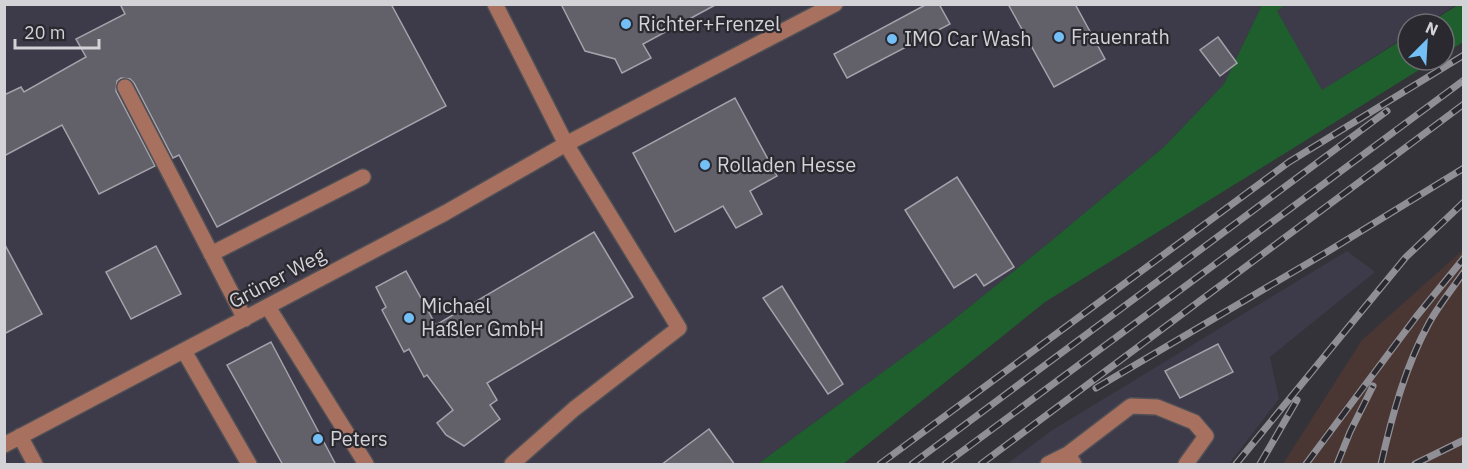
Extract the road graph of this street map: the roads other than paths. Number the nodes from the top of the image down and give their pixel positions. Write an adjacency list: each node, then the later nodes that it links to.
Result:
1 (495, 4): 4 (street)
2 (835, 4): 4 (street, Grüner Weg)
3 (125, 87): 6 (street)
4 (566, 144): 7 (street, Grüner Weg); 16 (street)
5 (363, 177): 6 (street)
6 (211, 254): 8 (street)
7 (267, 307): 8 (street, Grüner Weg); 15 (street)
8 (245, 319): 9 (street, Grüner Weg)
9 (184, 351): 10 (street, Grüner Weg); 14 (street)
10 (20, 436): 11 (street, Grüner Weg); 13 (street)
11 (4, 445)
12 (1071, 459): 17 (street); 18 (street)
13 (36, 465)
14 (249, 465)
15 (366, 465)
16 (512, 465)
17 (1048, 465)
18 (1186, 465)

